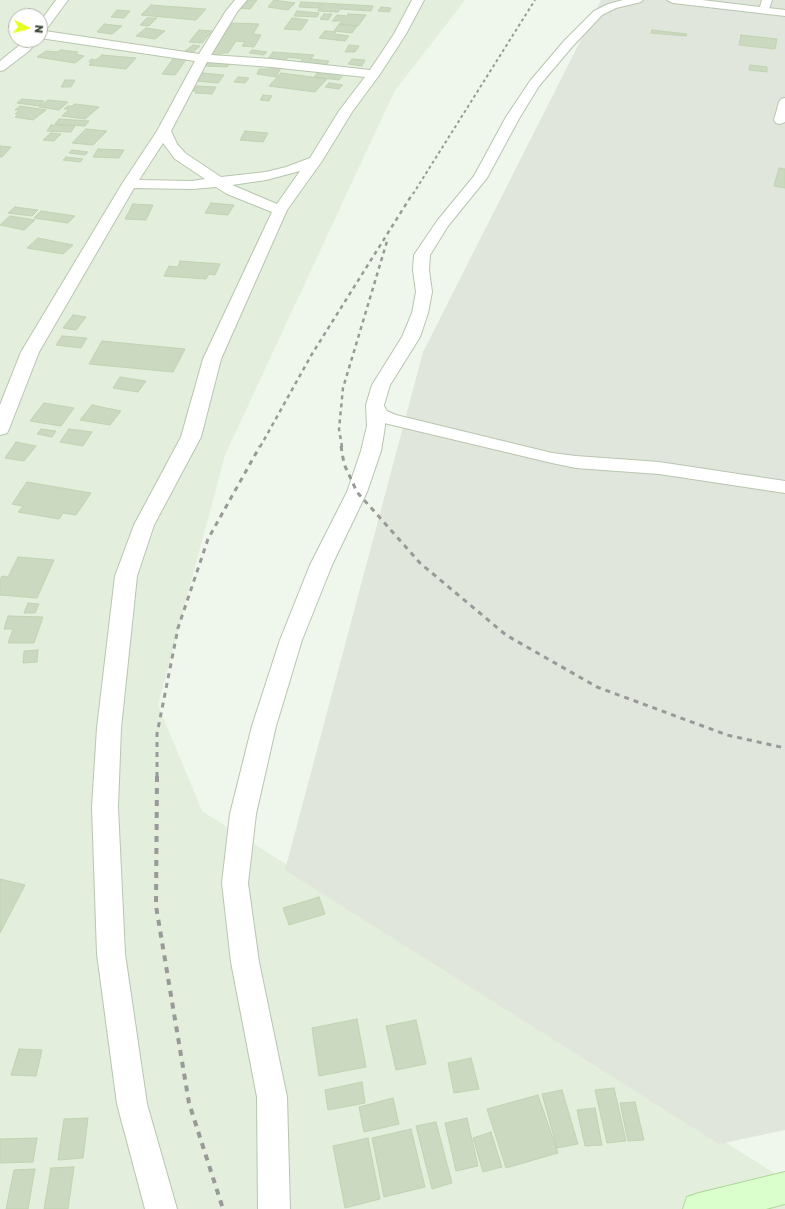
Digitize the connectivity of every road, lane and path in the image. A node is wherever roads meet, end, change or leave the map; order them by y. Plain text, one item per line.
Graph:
1 (62, 0) edge
2 (241, 0) edge
3 (418, 0) edge
4 (636, 0) edge
5 (673, 0) edge
6 (766, 5) edge
7 (785, 13) edge
8 (48, 19) edge
9 (48, 35) edge
10 (25, 48) edge
11 (203, 58) junction
12 (0, 68) edge
13 (374, 74) junction
14 (785, 102) edge
15 (780, 120) dead end
16 (164, 130) junction
17 (315, 161) junction
18 (218, 182) junction
19 (129, 184) junction
20 (280, 210) junction
21 (375, 405) junction
22 (0, 430) edge
23 (785, 487) edge
24 (785, 1188) edge
25 (161, 1209) edge
26 (274, 1209) edge
27 (699, 1209) edge

1 - 8 street
2 - 11 street
3 - 13 street
4 - 21 street
5 - 6 street
6 - 7 street
9 - 11 street
10 - 12 street
11 - 13 street
11 - 16 street
13 - 17 street
14 - 15 lane
16 - 18 street
16 - 19 street
17 - 18 street
17 - 20 street
18 - 19 street
18 - 20 street
19 - 22 street
20 - 25 street
21 - 23 lane
21 - 26 street
24 - 27 street

